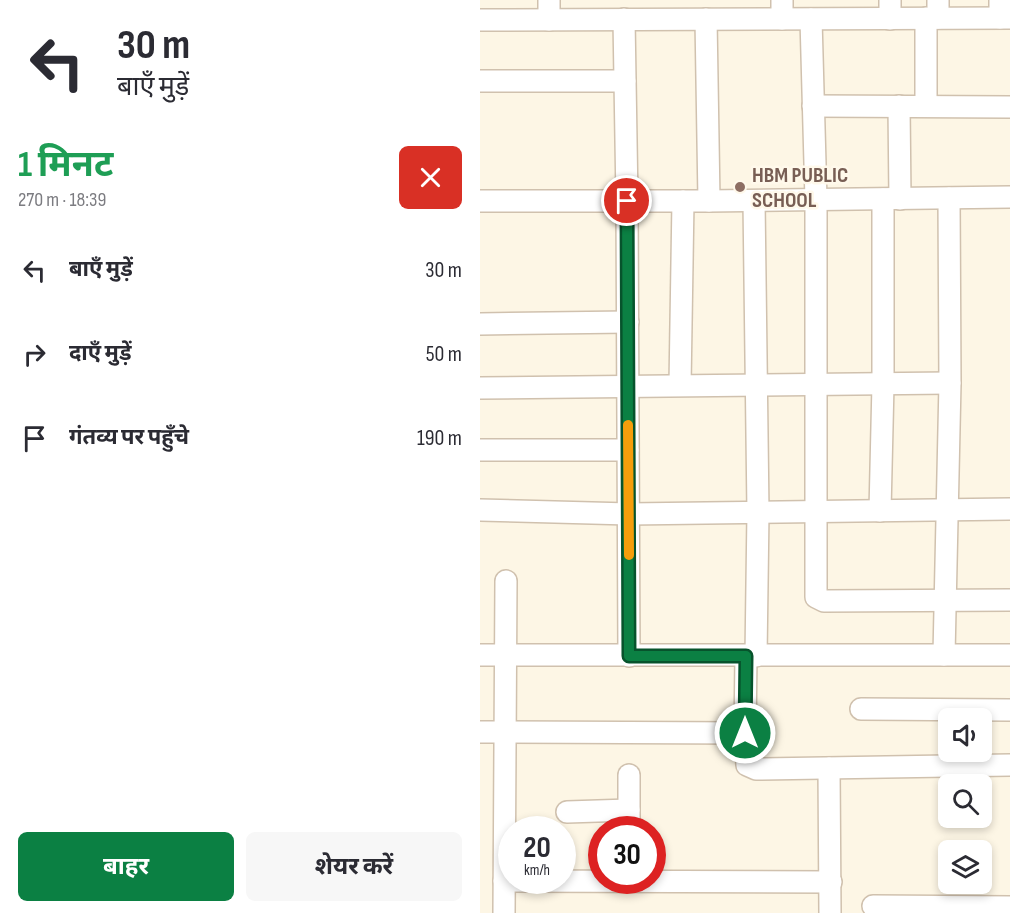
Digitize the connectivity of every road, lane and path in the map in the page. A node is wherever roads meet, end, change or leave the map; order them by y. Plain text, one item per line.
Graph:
1 (782, 9) edge
2 (890, 9) edge
3 (549, 10) edge
4 (934, 12) edge
5 (1003, 12) edge
6 (624, 19) junction
7 (706, 19) junction
8 (811, 19) junction
9 (480, 20) edge
10 (480, 81) edge
11 (625, 81) junction
12 (813, 106) junction
13 (899, 106) junction
14 (926, 106) junction
15 (1010, 107) edge
16 (1010, 197) edge
17 (949, 198) junction
18 (891, 199) junction
19 (816, 200) junction
20 (480, 201) edge
21 (627, 201) junction
22 (683, 201) junction
23 (709, 201) junction
24 (754, 201) junction
25 (628, 322) junction
26 (480, 324) edge
27 (950, 383) junction
28 (883, 384) junction
29 (628, 385) junction
30 (680, 385) junction
31 (756, 386) junction
32 (816, 386) junction
33 (480, 388) edge
34 (480, 450) edge
35 (628, 450) junction
36 (1010, 509) edge
37 (480, 510) edge
38 (947, 510) junction
39 (880, 511) junction
40 (759, 512) junction
41 (817, 512) junction
42 (629, 514) junction
43 (507, 581) dead end
44 (945, 600) junction
45 (1010, 600) edge
46 (480, 655) edge
47 (506, 655) junction
48 (944, 655) junction
49 (1010, 655) edge
50 (629, 656) junction
51 (751, 656) junction
52 (861, 709) dead end
53 (1010, 710) edge
54 (480, 732) edge
55 (505, 732) junction
56 (745, 733) junction
57 (1010, 765) edge
58 (829, 768) junction
59 (629, 776) dead end
60 (567, 812) dead end
61 (504, 816) edge
62 (598, 816) edge
63 (629, 816) edge
64 (666, 881) edge
65 (831, 882) junction
66 (504, 894) edge
67 (873, 906) dead end
68 (1010, 907) edge
69 (504, 913) edge
70 (830, 913) edge

1 - 7 street
1 - 8 street
2 - 4 street
2 - 8 street
3 - 6 street
3 - 9 street
4 - 5 street
4 - 14 street
6 - 7 street
6 - 11 street
7 - 23 street
8 - 12 street
10 - 11 street
11 - 21 street
12 - 13 street
12 - 19 street
13 - 14 street
13 - 18 street
14 - 15 street
16 - 17 street
17 - 18 street
17 - 27 street
18 - 19 street
18 - 28 street
19 - 24 street
19 - 32 street
20 - 21 street
21 - 22 street
21 - 25 street
22 - 23 street
22 - 30 street
23 - 24 street
24 - 31 street
25 - 26 street
25 - 29 street
27 - 28 street
27 - 38 street
28 - 32 street
28 - 39 street
29 - 30 street
29 - 33 street
29 - 35 street
30 - 31 street
31 - 32 street
31 - 40 street
32 - 41 street
34 - 35 street
35 - 42 street
36 - 38 street
37 - 42 street
38 - 39 street
38 - 44 street
39 - 41 street
40 - 41 street
40 - 42 street
40 - 51 street
41 - 44 street
42 - 50 street
43 - 47 street
44 - 45 street
44 - 48 street
46 - 47 street
47 - 50 street
47 - 55 street
48 - 49 street
48 - 51 street
50 - 51 street
51 - 56 street
52 - 53 street
54 - 55 street
55 - 56 street
55 - 61 street
56 - 58 street
57 - 58 street
58 - 65 street
59 - 63 street
60 - 62 street
64 - 65 street
65 - 70 street
66 - 69 street
67 - 68 street

